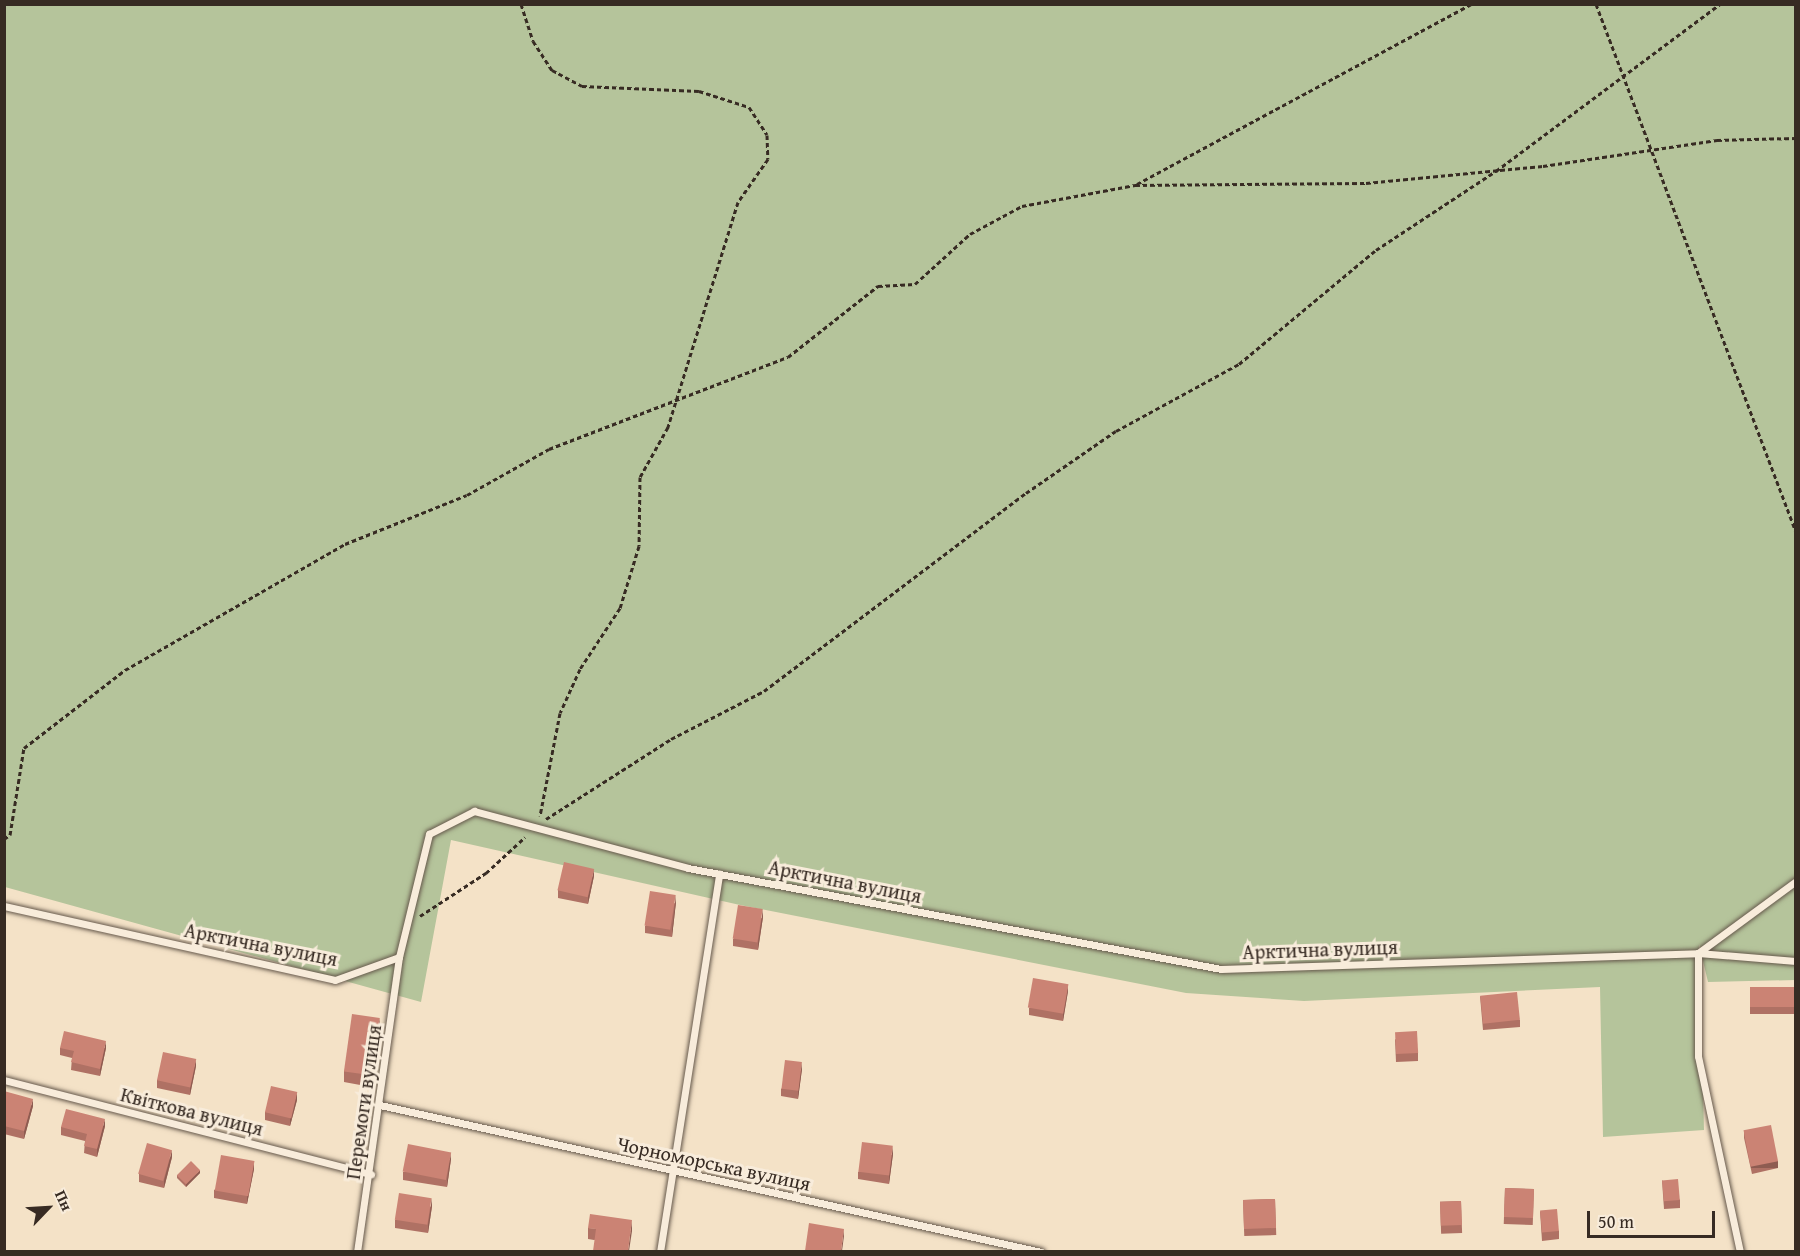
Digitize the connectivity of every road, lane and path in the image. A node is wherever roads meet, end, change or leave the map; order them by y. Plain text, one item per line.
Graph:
1 (521, 4) edge
2 (1471, 4) edge
3 (1596, 4) edge
4 (1720, 4) edge
5 (1625, 72) junction
6 (1796, 138) edge
7 (1652, 147) junction
8 (1496, 171) junction
9 (1135, 185) junction
10 (677, 397) junction
11 (1796, 532) edge
12 (538, 825) junction
13 (4, 839) edge
14 (719, 874) junction
15 (1796, 881) edge
16 (4, 906) edge
17 (405, 926) junction
18 (1698, 953) junction
19 (399, 957) junction
20 (1796, 961) edge
21 (4, 1080) edge
22 (380, 1105) junction
23 (673, 1172) junction
24 (371, 1174) junction
25 (357, 1251) edge
26 (660, 1251) edge
27 (1041, 1251) edge
28 (1733, 1251) edge
29 (1740, 1251) edge

1 - 10 path
2 - 9 path
3 - 5 path
4 - 5 path
5 - 7 path
5 - 8 path
6 - 7 path
7 - 8 path
7 - 11 path
8 - 9 path
8 - 12 path
9 - 10 path
10 - 12 path
10 - 13 path
12 - 14 lane, Арктична вулиця
12 - 17 path
12 - 17 lane, Арктична вулиця
14 - 18 lane, Арктична вулиця
14 - 23 lane
15 - 18 lane
16 - 19 lane, Арктична вулиця
17 - 19 lane, Арктична вулиця
18 - 20 lane, Арктична вулиця
18 - 29 lane
19 - 22 lane, Перемоги вулиця
21 - 24 lane, Квіткова вулиця
22 - 23 lane, Чорноморська вулиця
22 - 24 lane, Перемоги вулиця
23 - 26 lane
23 - 27 lane, Чорноморська вулиця
24 - 25 lane, Перемоги вулиця
28 - 29 lane

